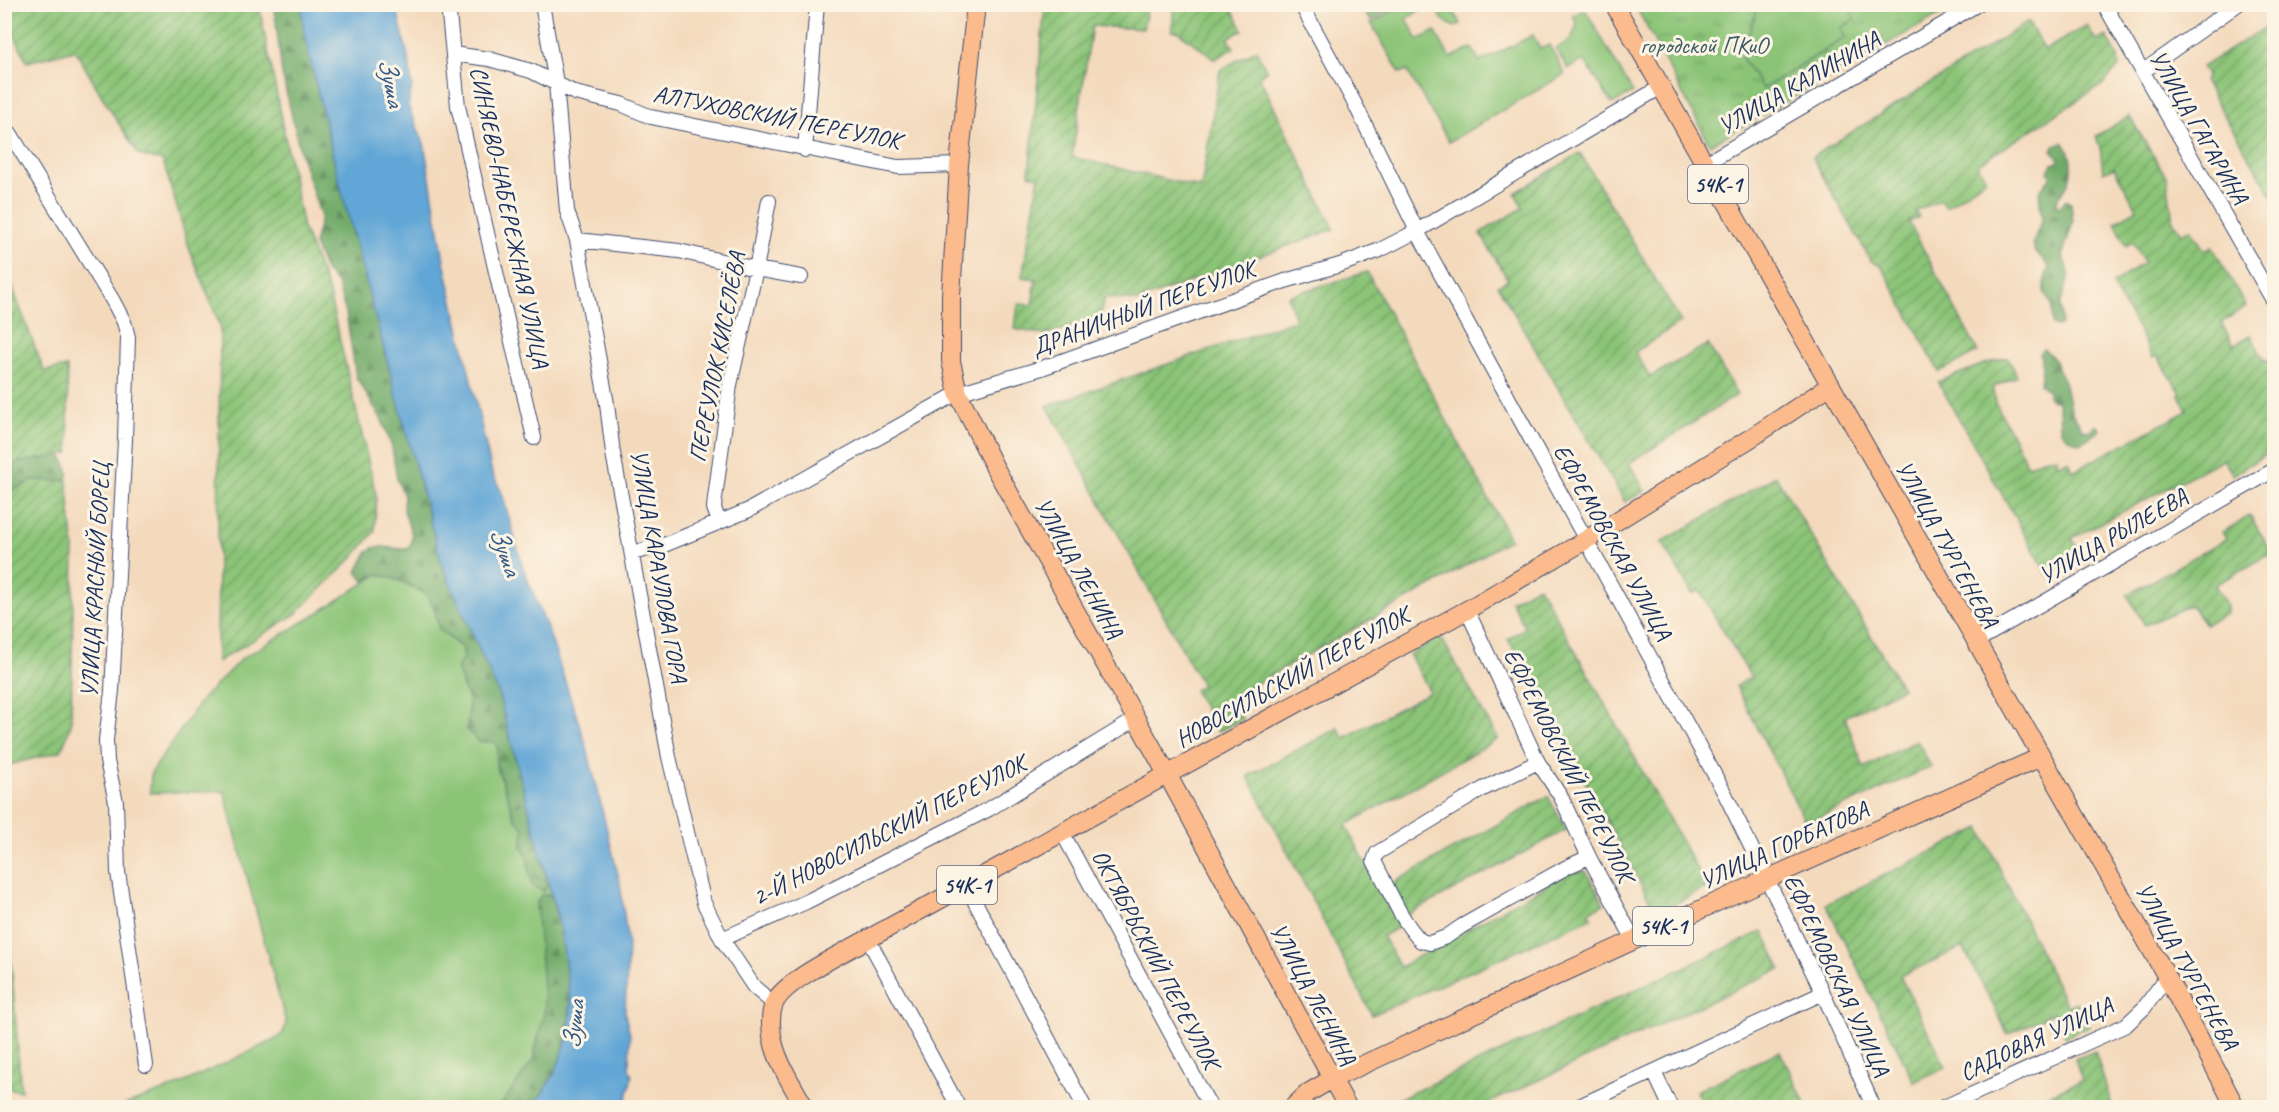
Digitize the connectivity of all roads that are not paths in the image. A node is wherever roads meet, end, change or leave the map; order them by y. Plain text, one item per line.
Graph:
1 (448, 4) edge
2 (542, 4) edge
3 (817, 4) edge
4 (976, 4) edge
5 (1301, 4) edge
6 (1614, 4) edge
7 (1978, 4) edge
8 (2104, 4) edge
9 (2238, 4) edge
10 (453, 54) junction
11 (2142, 72) junction
12 (556, 83) junction
13 (1661, 87) junction
14 (4, 129) edge
15 (806, 150) junction
16 (1706, 163) junction
17 (959, 165) junction
18 (769, 201) dead end
19 (1418, 231) junction
20 (577, 240) junction
21 (756, 269) junction
22 (801, 276) dead end
23 (2274, 302) edge
24 (1831, 385) junction
25 (958, 393) junction
26 (534, 438) dead end
27 (2274, 470) edge
28 (719, 522) junction
29 (1586, 540) junction
30 (632, 553) junction
31 (1467, 610) junction
32 (1975, 642) junction
33 (1136, 719) junction
34 (2041, 757) junction
35 (1538, 762) junction
36 (1167, 774) junction
37 (1062, 832) junction
38 (1589, 857) junction
39 (1767, 879) junction
40 (966, 885) junction
41 (722, 939) junction
42 (868, 939) junction
43 (1634, 940) junction
44 (2167, 977) junction
45 (1823, 993) junction
46 (774, 1004) junction
47 (146, 1065) dead end
48 (1654, 1071) junction
49 (1332, 1078) junction
50 (2230, 1106) edge
51 (805, 1107) edge
52 (959, 1107) edge
53 (1085, 1107) edge
54 (1211, 1107) edge
55 (1292, 1107) edge
56 (1348, 1107) edge
57 (1575, 1107) edge
58 (1671, 1107) edge
59 (1874, 1107) edge
60 (1942, 1107) edge

1 - 10 street, СИНЯЕВО-НАБЕРЕЖНАЯ УЛИЦА
2 - 12 street, УЛИЦА КАРАУЛОВА ГОРА
3 - 15 street
4 - 17 main road, УЛИЦА ЛЕНИНА
5 - 19 street, ЕФРЕМОВСКАЯ УЛИЦА
6 - 13 main road, УЛИЦА ТУРГЕНЕВА / 54К-1
7 - 16 street, УЛИЦА КАЛИНИНА
8 - 11 street, УЛИЦА ГАГАРИНА
9 - 11 street
10 - 12 street, АЛТУХОВСКИЙ ПЕРЕУЛОК
10 - 26 street, СИНЯЕВО-НАБЕРЕЖНАЯ УЛИЦА
11 - 23 street, УЛИЦА ГАГАРИНА
12 - 15 street, АЛТУХОВСКИЙ ПЕРЕУЛОК
12 - 20 street, УЛИЦА КАРАУЛОВА ГОРА
13 - 16 main road, УЛИЦА ТУРГЕНЕВА / 54К-1
13 - 19 street, ДРАНИЧНЫЙ ПЕРЕУЛОК
14 - 47 street, УЛИЦА КРАСНЫЙ БОРЕЦ
15 - 17 street, АЛТУХОВСКИЙ ПЕРЕУЛОК
16 - 24 main road, УЛИЦА ТУРГЕНЕВА / 54К-1
17 - 25 main road, УЛИЦА ЛЕНИНА
18 - 21 street, ПЕРЕУЛОК КИСЕЛЁВА
19 - 25 street, ДРАНИЧНЫЙ ПЕРЕУЛОК
19 - 29 street, ЕФРЕМОВСКАЯ УЛИЦА
20 - 21 street
20 - 30 street, УЛИЦА КАРАУЛОВА ГОРА
21 - 22 street
21 - 28 street, ПЕРЕУЛОК КИСЕЛЁВА
24 - 29 main road, НОВОСИЛЬСКИЙ ПЕРЕУЛОК / 54К-1
24 - 32 main road, УЛИЦА ТУРГЕНЕВА / 54К-1
25 - 28 street, ДРАНИЧНЫЙ ПЕРЕУЛОК
25 - 33 main road, УЛИЦА ЛЕНИНА
27 - 32 street, УЛИЦА РЫЛЕЕВА
28 - 30 street, ДРАНИЧНЫЙ ПЕРЕУЛОК
29 - 31 main road, НОВОСИЛЬСКИЙ ПЕРЕУЛОК / 54К-1
29 - 39 street, ЕФРЕМОВСКАЯ УЛИЦА
30 - 41 street, УЛИЦА КАРАУЛОВА ГОРА
31 - 35 street, ЕФРЕМОВСКИЙ ПЕРЕУЛОК
31 - 36 main road, НОВОСИЛЬСКИЙ ПЕРЕУЛОК / 54К-1
32 - 34 main road, УЛИЦА ТУРГЕНЕВА / 54К-1
33 - 36 main road, УЛИЦА ЛЕНИНА
33 - 41 street, 2-Й НОВОСИЛЬСКИЙ ПЕРЕУЛОК
34 - 39 main road, УЛИЦА ГОРБАТОВА / 54К-1
34 - 44 main road, УЛИЦА ТУРГЕНЕВА
35 - 38 street, ЕФРЕМОВСКИЙ ПЕРЕУЛОК
35 - 38 street
36 - 37 main road, НОВОСИЛЬСКИЙ ПЕРЕУЛОК / 54К-1
36 - 49 main road, УЛИЦА ЛЕНИНА
37 - 40 main road, НОВОСИЛЬСКИЙ ПЕРЕУЛОК / 54К-1
37 - 54 street, ОКТЯБРЬСКИЙ ПЕРЕУЛОК
38 - 43 street, ЕФРЕМОВСКИЙ ПЕРЕУЛОК
39 - 43 main road, УЛИЦА ГОРБАТОВА / 54К-1
39 - 45 street, ЕФРЕМОВСКАЯ УЛИЦА
40 - 42 main road, НОВОСИЛЬСКИЙ ПЕРЕУЛОК / 54К-1
40 - 53 street
41 - 46 street, УЛИЦА КАРАУЛОВА ГОРА
42 - 46 main road, НОВОСИЛЬСКИЙ ПЕРЕУЛОК / 54К-1
42 - 52 street
43 - 49 main road, УЛИЦА ГОРБАТОВА / 54К-1
44 - 50 main road, УЛИЦА ТУРГЕНЕВА
44 - 60 street, САДОВАЯ УЛИЦА
45 - 48 street
45 - 59 street, ЕФРЕМОВСКАЯ УЛИЦА
46 - 51 main road
48 - 57 street
48 - 58 street
49 - 55 main road, УЛИЦА ГОРБАТОВА / 54К-1
49 - 56 main road, УЛИЦА ЛЕНИНА

